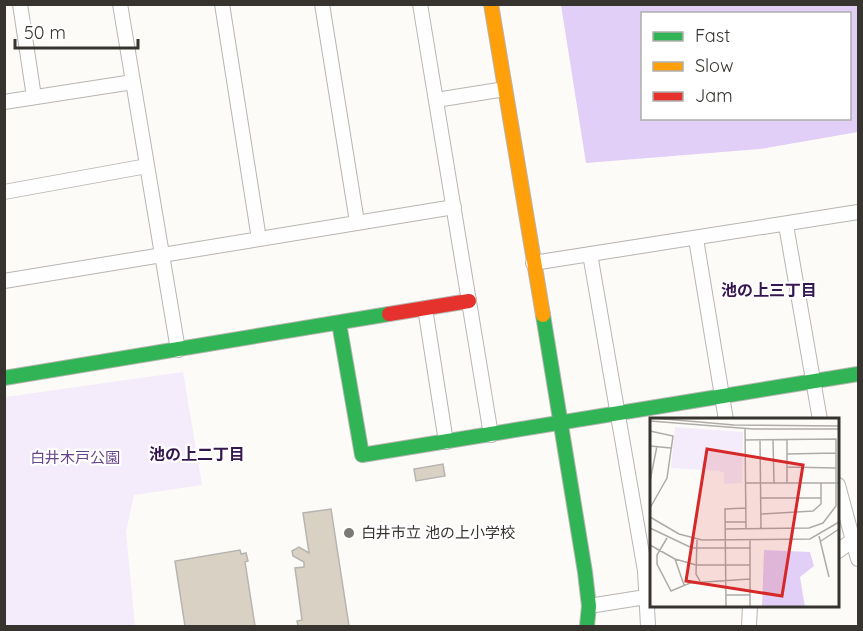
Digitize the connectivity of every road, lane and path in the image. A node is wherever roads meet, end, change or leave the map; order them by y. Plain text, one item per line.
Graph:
1 (20, 4) edge
2 (120, 4) edge
3 (222, 4) edge
4 (322, 4) edge
5 (420, 4) edge
6 (491, 4) edge
7 (133, 82) junction
8 (505, 89) junction
9 (34, 97) junction
10 (436, 100) junction
11 (4, 102) edge
12 (147, 166) junction
13 (4, 192) edge
14 (454, 207) junction
15 (858, 212) edge
16 (357, 222) junction
17 (786, 225) junction
18 (259, 238) junction
19 (696, 239) junction
20 (590, 254) junction
21 (162, 255) junction
22 (533, 263) junction
23 (4, 281) edge
24 (469, 301) junction
25 (425, 308) junction
26 (339, 323) junction
27 (178, 350) junction
28 (858, 374) edge
29 (4, 378) edge
30 (814, 382) junction
31 (723, 397) junction
32 (618, 414) junction
33 (726, 418) edge
34 (820, 418) edge
35 (561, 423) junction
36 (491, 435) junction
37 (446, 442) junction
38 (839, 492) edge
39 (853, 540) junction
40 (839, 550) edge
41 (858, 559) edge
42 (649, 597) edge
43 (589, 606) junction
44 (750, 607) edge
45 (587, 627) edge
46 (648, 627) edge
47 (749, 627) edge

1 - 9 street
2 - 7 street
3 - 18 street
4 - 16 street
5 - 10 street
6 - 8 street
7 - 9 street
7 - 12 street
8 - 10 street
8 - 22 street
9 - 11 street
10 - 14 street
12 - 13 street
12 - 21 street
14 - 16 street
14 - 24 street
15 - 17 street
16 - 18 street
17 - 19 street
17 - 30 street
18 - 21 street
19 - 20 street
19 - 31 street
20 - 22 street
20 - 32 street
21 - 23 street
21 - 27 street
22 - 35 street
24 - 25 street
24 - 36 street
25 - 26 street
25 - 37 street
26 - 27 street
26 - 37 street
27 - 29 street
28 - 30 street
30 - 31 street
30 - 34 street
31 - 32 street
31 - 33 street
32 - 35 street
32 - 42 street
35 - 36 street
35 - 43 street
36 - 37 street
38 - 39 street
39 - 40 street
39 - 41 street
42 - 43 street
42 - 46 street
43 - 45 street
44 - 47 street

